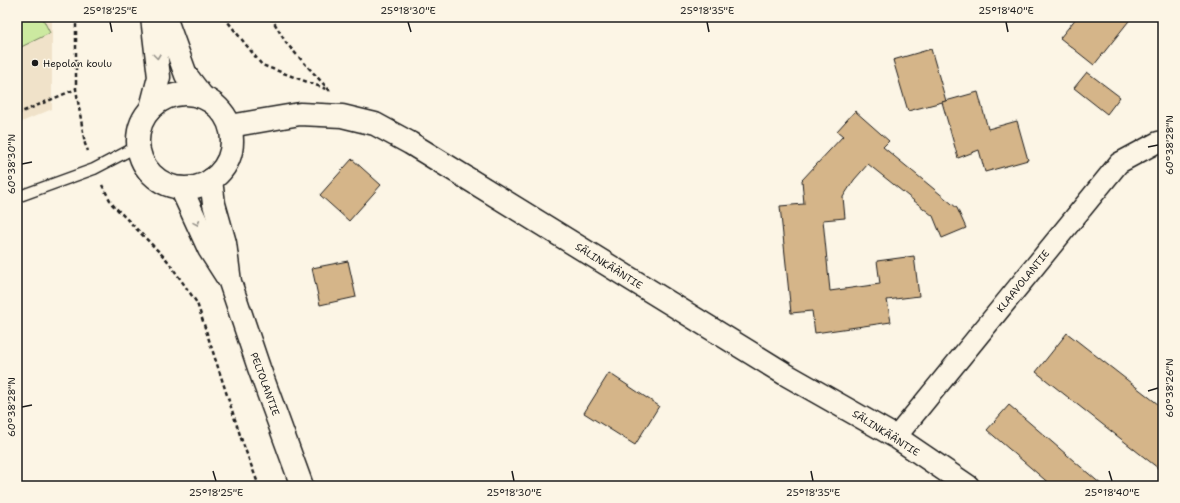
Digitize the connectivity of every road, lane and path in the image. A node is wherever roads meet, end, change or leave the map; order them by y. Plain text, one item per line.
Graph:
1 (76, 17) edge
2 (97, 17) edge
3 (152, 17) edge
4 (165, 17) edge
5 (224, 17) edge
6 (271, 17) edge
7 (76, 21) junction
8 (76, 89) junction
9 (202, 96) junction
10 (150, 108) junction
11 (17, 114) edge
12 (230, 126) junction
13 (1163, 141) edge
14 (138, 146) junction
15 (94, 169) junction
16 (211, 180) junction
17 (181, 188) junction
18 (17, 197) edge
19 (230, 282) junction
20 (896, 437) junction
21 (259, 486) edge
22 (302, 486) edge
23 (968, 486) edge

1 - 7 path
2 - 7 path
3 -> 10 main road
4 - 9 main road
5 - 6 path
7 - 8 path
8 - 11 path
8 - 15 path
9 - 10 main road
9 - 12 main road
10 - 14 main road
12 - 16 main road
12 - 20 main road, SÄLINKÄÄNTIE
13 - 20 street, KLAAVOLANTIE
14 - 15 lane
14 - 17 main road
15 - 18 lane
15 - 21 path
16 - 17 main road
16 - 19 main road, PELTOLANTIE
17 -> 19 main road, PELTOLANTIE
19 - 22 main road, PELTOLANTIE
20 - 23 main road, SÄLINKÄÄNTIE

